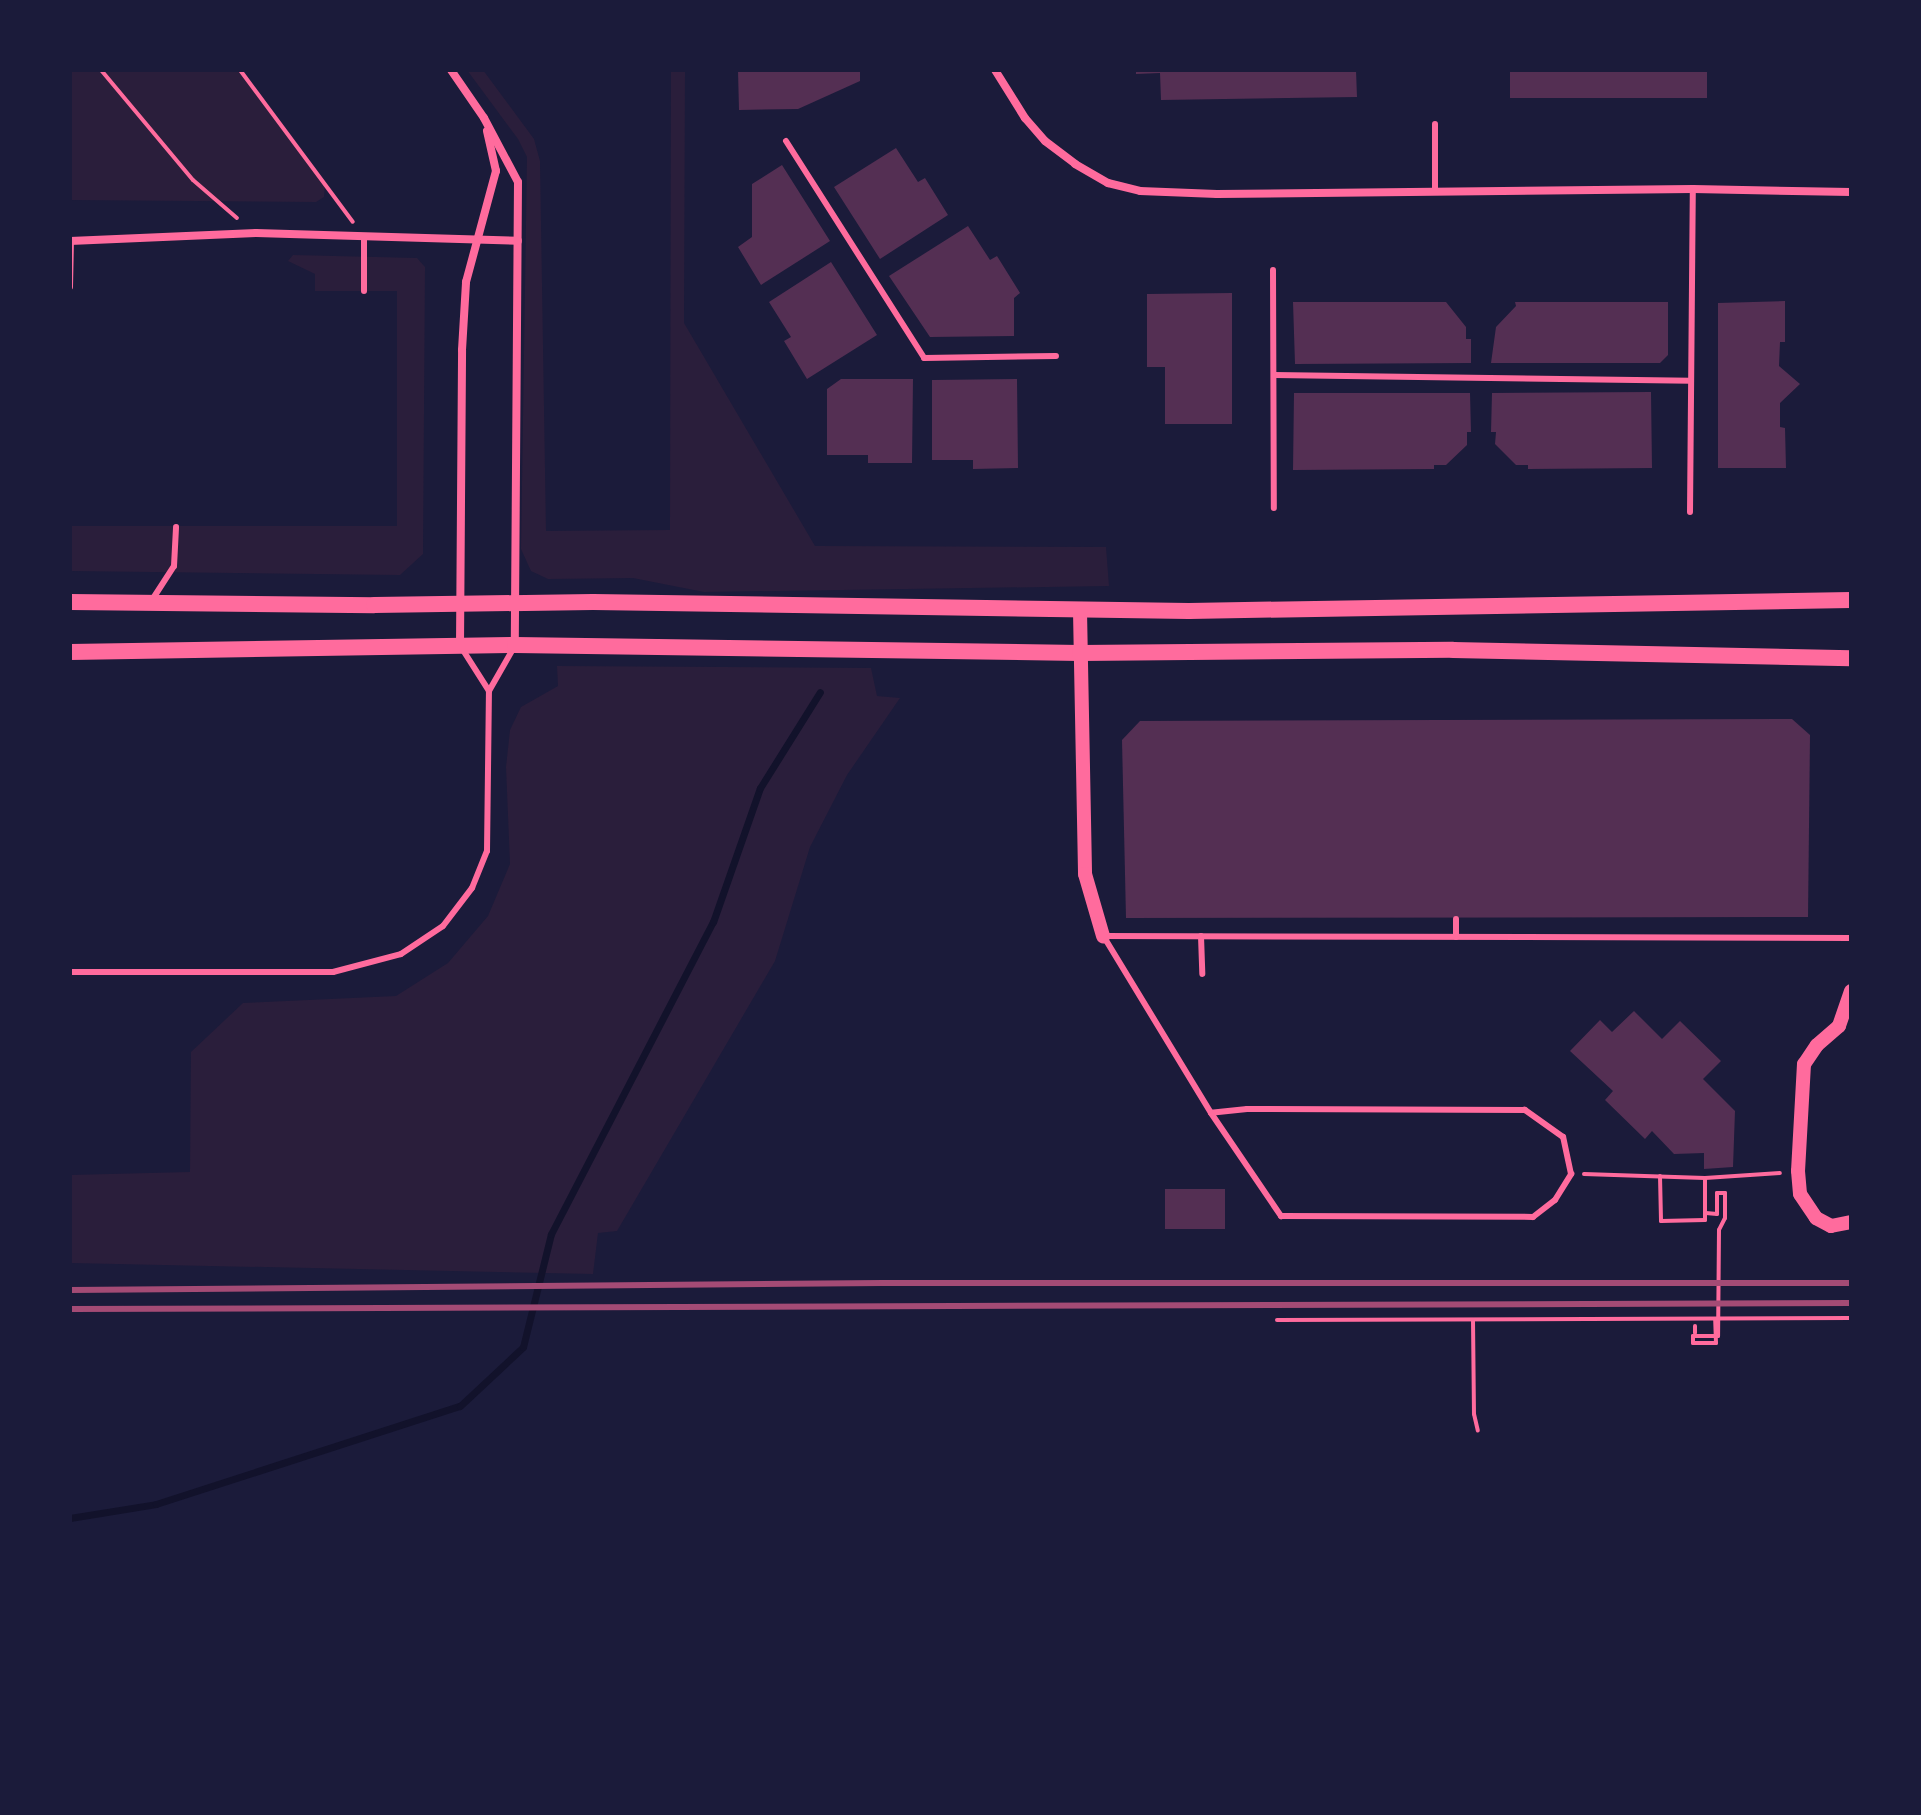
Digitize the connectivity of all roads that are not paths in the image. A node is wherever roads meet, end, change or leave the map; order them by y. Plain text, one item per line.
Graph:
1 (451, 70) edge
2 (995, 70) edge
3 (484, 118) junction
4 (1435, 124) dead end
5 (786, 141) dead end
6 (1693, 189) junction
7 (1435, 190) junction
8 (1851, 192) edge
9 (364, 237) junction
10 (478, 240) junction
11 (70, 241) edge
12 (518, 241) junction
13 (1273, 270) dead end
14 (70, 287) edge
15 (364, 291) dead end
16 (1056, 356) dead end
17 (1274, 375) junction
18 (1691, 381) junction
19 (1274, 508) dead end
20 (1690, 512) dead end
21 (176, 527) dead end
22 (1851, 600) edge
23 (70, 602) edge
24 (462, 603) junction
25 (517, 603) junction
26 (149, 604) junction
27 (1080, 611) junction
28 (515, 645) junction
29 (460, 646) junction
30 (70, 652) edge
31 (1080, 653) junction
32 (1851, 658) edge
33 (489, 691) junction
34 (1456, 919) dead end
35 (1103, 936) junction
36 (1201, 936) junction
37 (1456, 937) junction
38 (1851, 938) edge
39 (70, 972) edge
40 (1202, 974) dead end
41 (1851, 991) edge
42 (1211, 1113) junction
43 (1851, 1222) edge

1 - 3 street
2 - 7 street
3 - 10 street
3 - 12 street
4 - 7 lane
5 - 16 lane
6 - 7 street
6 - 8 street
6 - 18 lane
9 - 10 street
9 - 11 street
9 - 15 lane
10 - 12 street
10 - 24 street
11 - 14 lane
12 - 25 street
13 - 17 lane
17 - 18 lane
17 - 19 lane
18 - 20 lane
21 - 26 lane
22 - 27 main road
23 - 26 main road
24 - 25 main road
24 - 26 main road
24 - 29 street
25 - 27 main road
25 - 28 street
27 - 31 street
28 - 29 main road
28 - 31 main road
28 - 33 lane
29 - 30 main road
29 - 33 lane
31 - 32 main road
31 - 35 street
33 - 39 lane
34 - 37 lane
35 - 36 lane
35 - 42 lane
36 - 37 lane
36 - 40 lane
37 - 38 lane
41 - 43 street
42 - 42 lane

